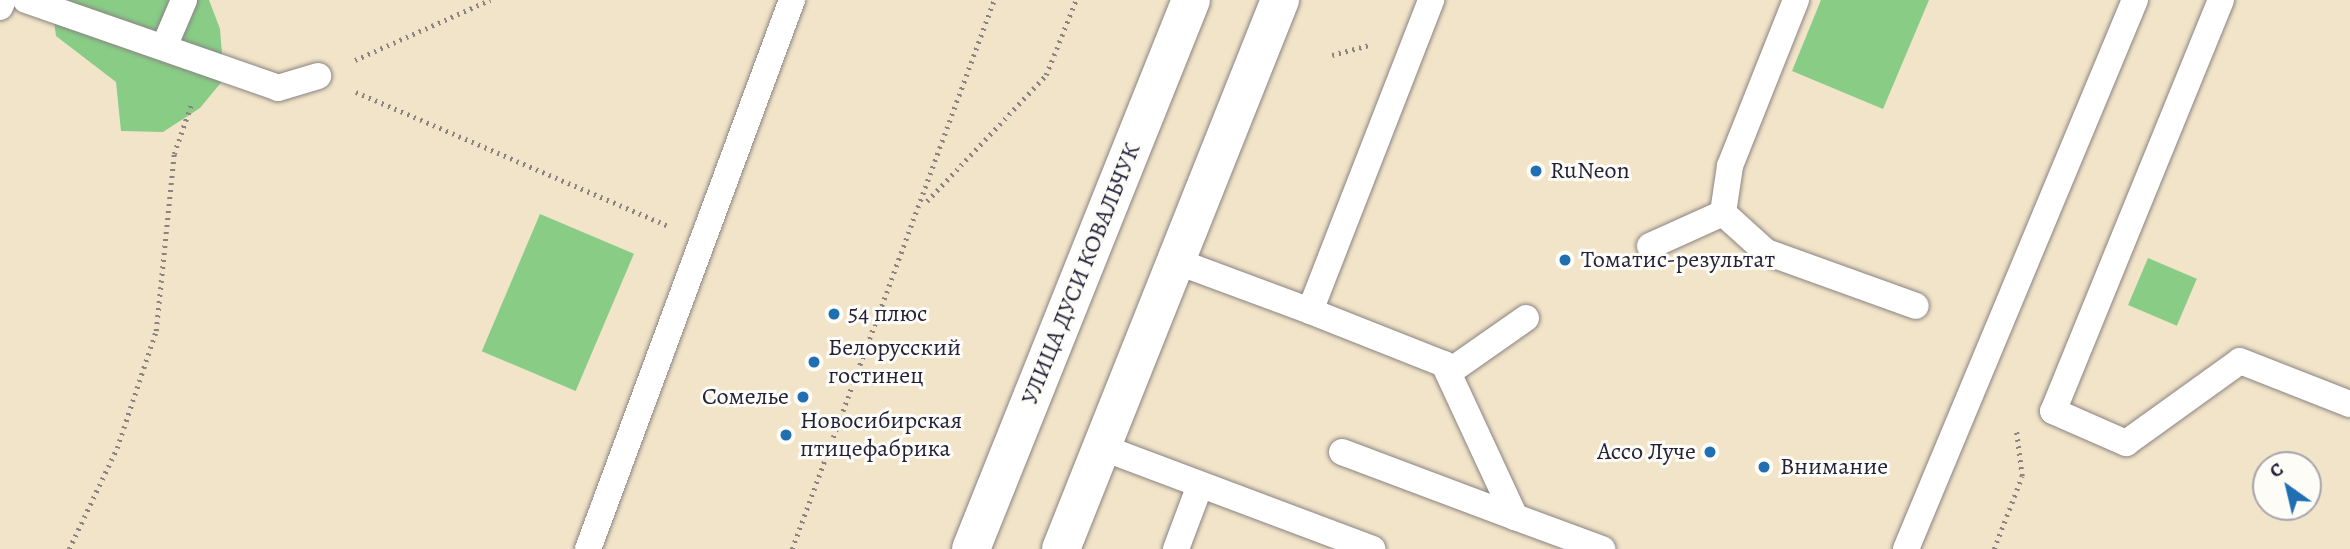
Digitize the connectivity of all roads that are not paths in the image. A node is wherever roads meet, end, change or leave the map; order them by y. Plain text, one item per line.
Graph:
1 (3, 0) edge
2 (26, 0) edge
3 (184, 0) edge
4 (792, 0) edge
5 (1191, 0) edge
6 (1280, 0) edge
7 (1431, 0) edge
8 (1796, 0) edge
9 (2135, 0) edge
10 (2221, 0) edge
11 (0, 6) edge
12 (164, 47) junction
13 (318, 76) road end
14 (1723, 213) junction
15 (1650, 246) dead end
16 (1173, 260) junction
17 (1916, 306) dead end
18 (1310, 311) junction
19 (1526, 318) dead end
20 (1450, 372) junction
21 (2350, 404) edge
22 (1101, 447) junction
23 (1342, 452) dead end
24 (1200, 485) junction
25 (1515, 517) junction
26 (588, 549) edge
27 (971, 549) edge
28 (1061, 549) edge
29 (1176, 549) edge
30 (1372, 549) edge
31 (1602, 549) edge
32 (1906, 549) edge

1 - 11 lane
2 - 12 lane
3 - 12 lane
4 - 26 lane
5 - 27 main road, УЛИЦА ДУСИ КОВАЛЬЧУК
6 - 16 main road
7 - 18 lane
8 - 14 lane
9 - 32 lane
10 - 21 lane
12 - 13 lane
14 - 15 lane
14 - 17 lane
16 - 18 lane
16 - 22 main road
18 - 20 lane
19 - 20 lane
20 - 25 lane
22 - 24 lane
22 - 28 main road
23 - 25 lane
24 - 29 lane
24 - 30 lane
25 - 31 lane

